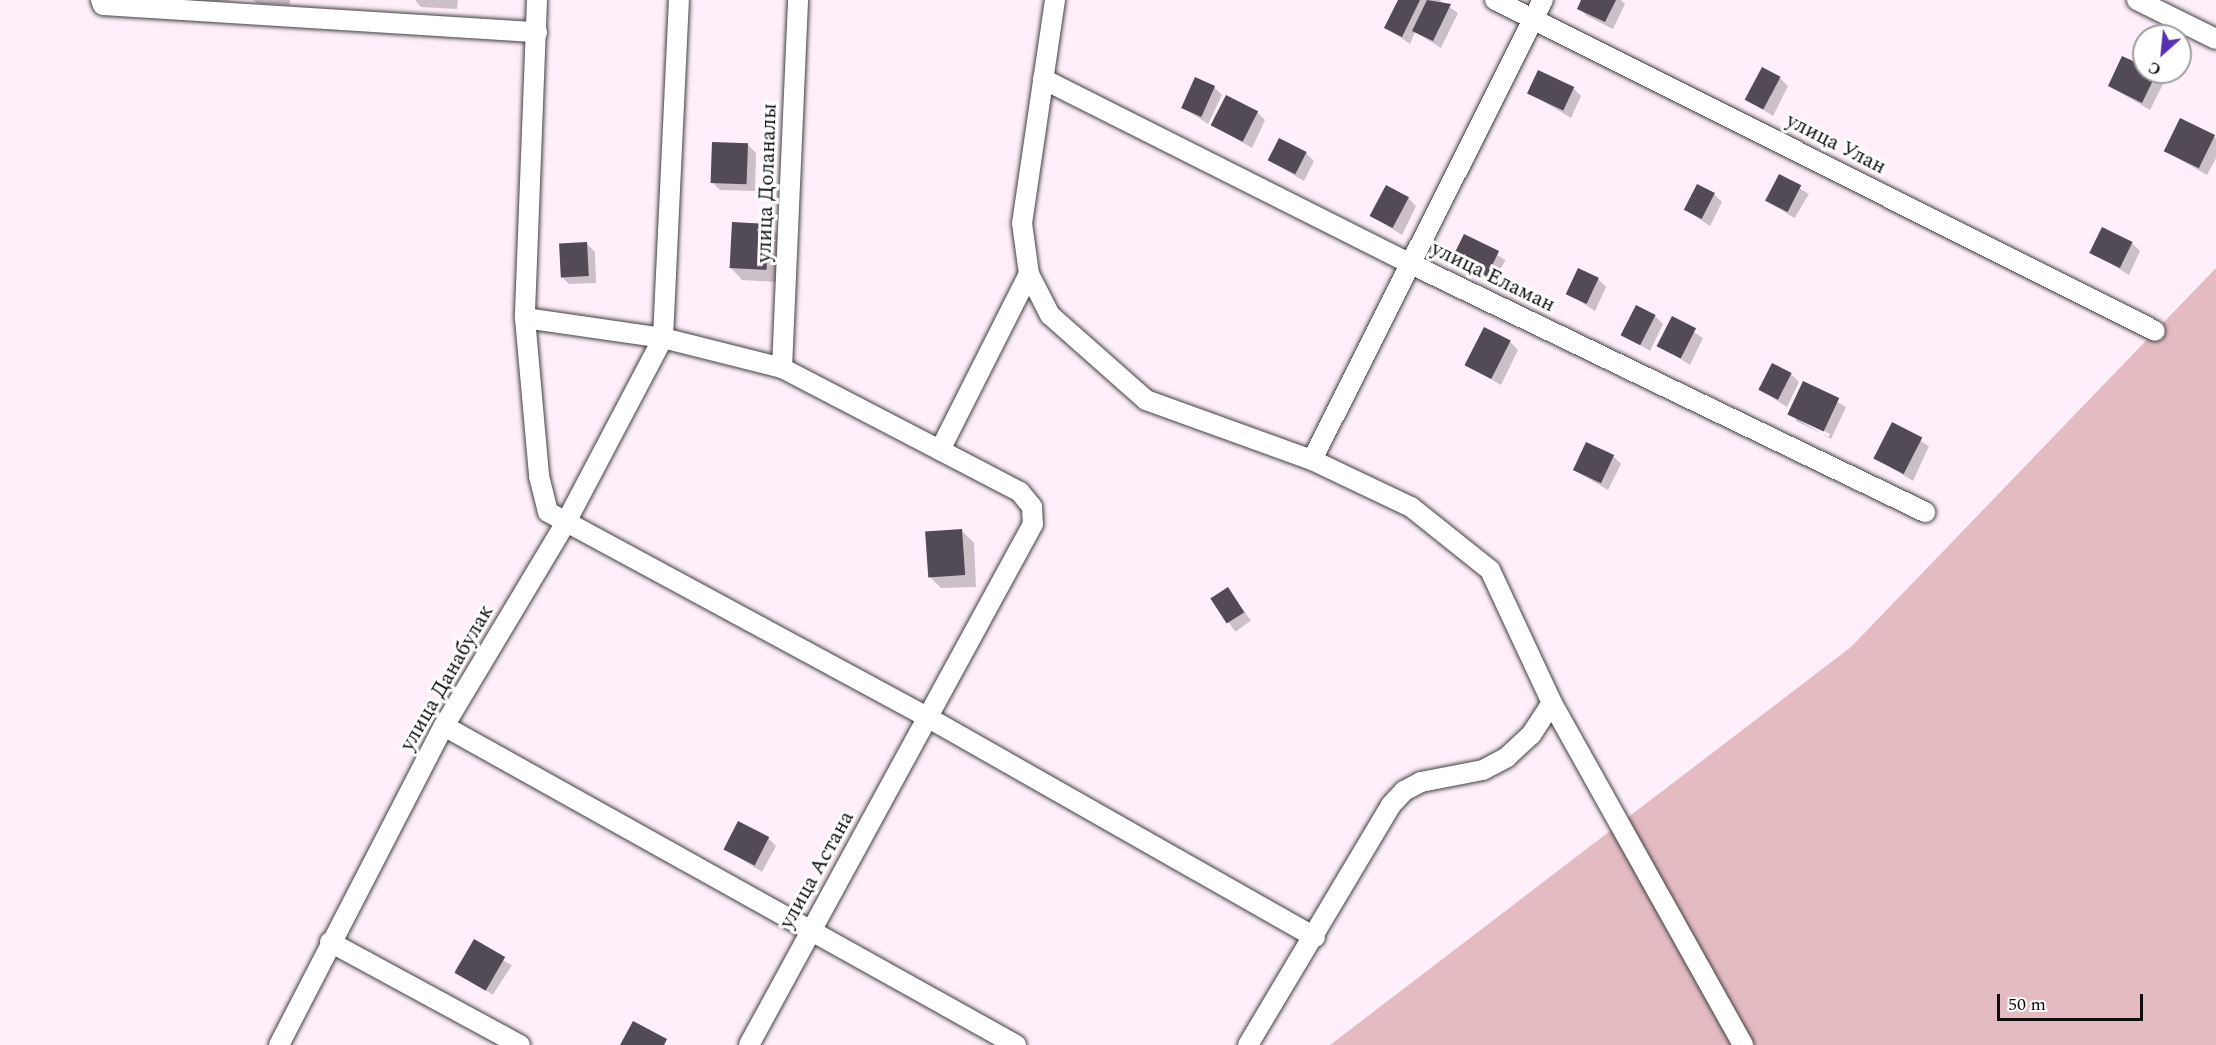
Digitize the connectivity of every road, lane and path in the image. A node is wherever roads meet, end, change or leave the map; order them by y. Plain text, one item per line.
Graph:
1 (102, 0) edge
2 (537, 0) edge
3 (679, 0) edge
4 (798, 0) edge
5 (1055, 0) edge
6 (1495, 0) edge
7 (1544, 0) edge
8 (2138, 0) edge
9 (1534, 19) junction
10 (537, 32) junction
11 (2216, 39) edge
12 (1043, 79) junction
13 (1411, 264) junction
14 (1029, 274) junction
15 (525, 318) junction
16 (2155, 331) dead end
17 (663, 338) junction
18 (782, 368) junction
19 (940, 450) junction
20 (1312, 460) junction
21 (1925, 512) dead end
22 (565, 524) junction
23 (1552, 703) junction
24 (927, 717) junction
25 (444, 726) junction
26 (812, 929) junction
27 (1314, 937) junction
28 (330, 942) junction
29 (279, 1045) edge
30 (520, 1045) edge
31 (749, 1045) edge
32 (1016, 1045) edge
33 (1248, 1045) edge
34 (1743, 1045) edge

1 - 10 street
2 - 10 street
3 - 17 street
4 - 18 street, улица Доланалы
5 - 12 street
6 - 9 street, улица Улан
7 - 9 street
8 - 11 street
9 - 13 street
9 - 16 street, улица Улан
10 - 15 street
12 - 13 street, улица Еламан
12 - 14 street
13 - 20 street
13 - 21 street, улица Еламан
14 - 19 street
14 - 20 street
15 - 17 street, улица Астана
15 - 22 street
17 - 18 street, улица Астана
17 - 22 street, улица Данабулак
18 - 19 street, улица Астана
19 - 24 street, улица Астана
20 - 23 street
22 - 24 street
22 - 25 street, улица Данабулак
23 - 27 street
23 - 34 street
24 - 26 street, улица Астана
24 - 27 street
25 - 26 street
25 - 28 street, улица Данабулак
26 - 31 street, улица Астана
26 - 32 street
27 - 33 street
28 - 29 street, улица Данабулак
28 - 30 street

